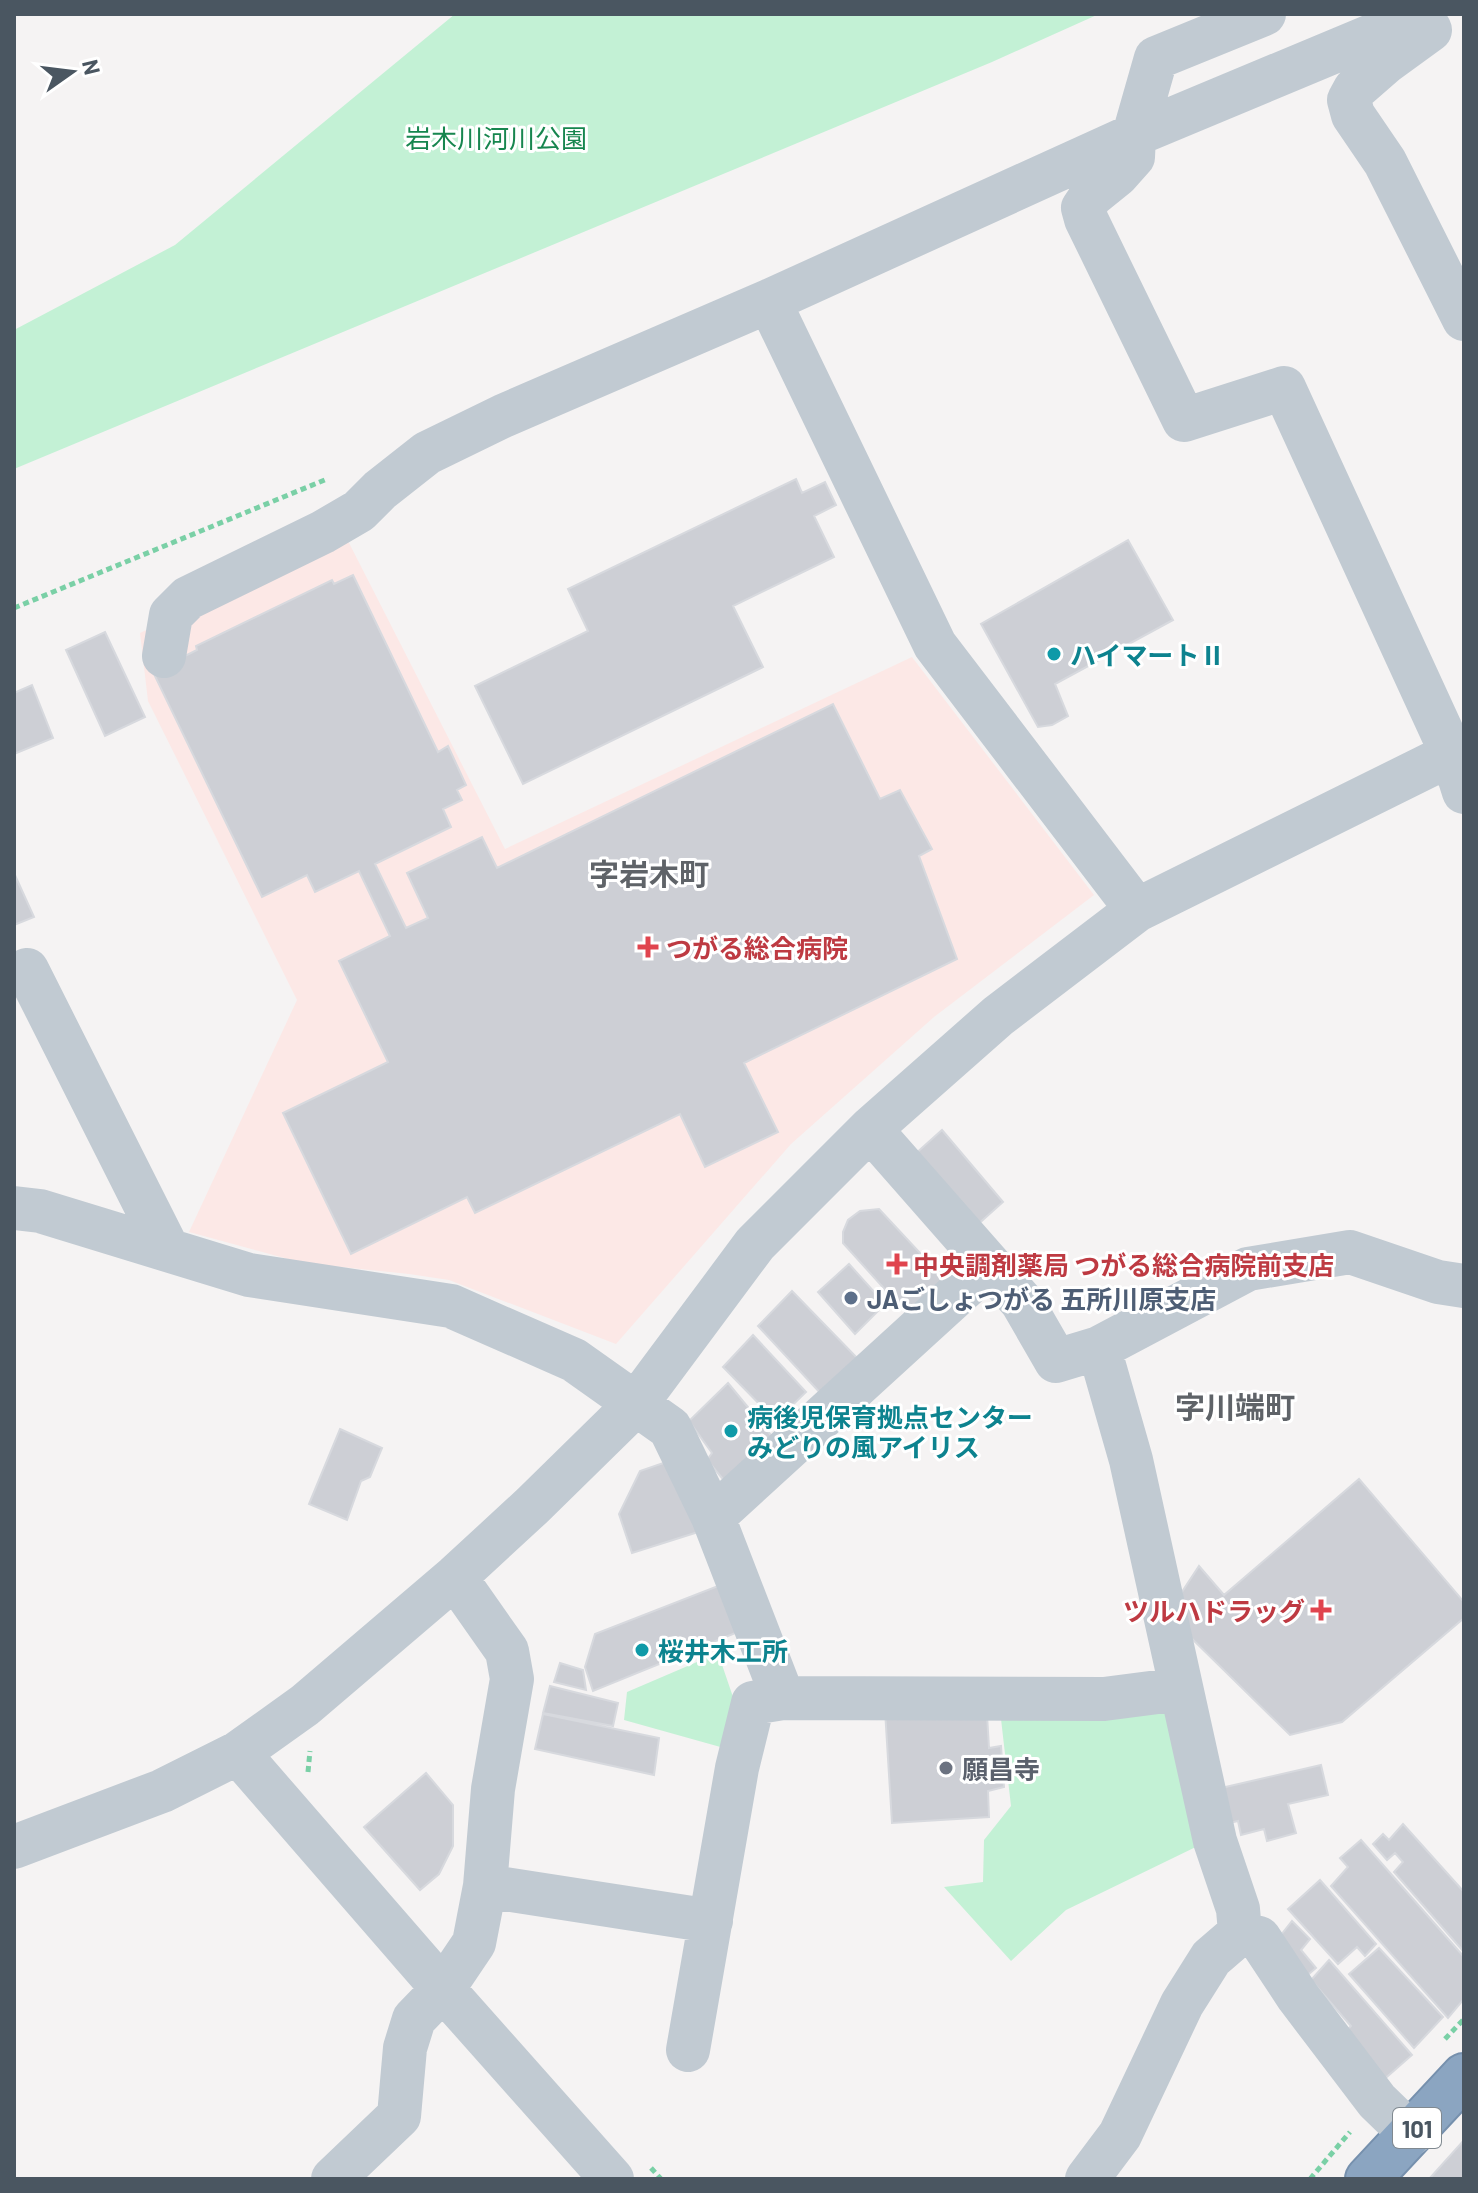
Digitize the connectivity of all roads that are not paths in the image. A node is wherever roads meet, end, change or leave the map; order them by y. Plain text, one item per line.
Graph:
1 (1264, 14) edge
2 (1425, 14) edge
3 (1134, 135) junction
4 (769, 301) junction
5 (1464, 319) edge
6 (164, 656) dead end
7 (1460, 765) edge
8 (1137, 910) junction
9 (27, 970) dead end
10 (870, 1129) junction
11 (14, 1208) edge
12 (167, 1248) junction
13 (989, 1265) junction
14 (1464, 1286) edge
15 (1099, 1348) junction
16 (636, 1404) junction
17 (713, 1517) junction
18 (455, 1577) junction
19 (1181, 1689) junction
20 (783, 1698) junction
21 (238, 1753) junction
22 (14, 1847) edge
23 (485, 1886) junction
24 (711, 1921) junction
25 (1240, 1933) junction
26 (443, 1989) junction
27 (688, 2050) dead end
28 (1464, 2076) edge
29 (1411, 2134) junction
30 (333, 2179) edge
31 (612, 2179) edge
32 (1087, 2179) edge
33 (1368, 2179) edge

1 - 3 street
2 - 3 street
2 - 5 street
3 - 4 street
3 - 7 street
4 - 6 street
4 - 8 street
7 - 8 street
8 - 10 street
9 - 12 street
10 - 13 street
10 - 16 street
11 - 12 street
12 - 16 street
13 - 15 street
13 - 17 street
14 - 15 street
15 - 19 street
16 - 17 street
16 - 18 street
17 - 20 street
18 - 21 street
18 - 23 street
19 - 20 street
19 - 25 street
20 - 24 street
21 - 22 street
21 - 26 street
23 - 24 street
23 - 26 street
24 - 27 street
25 - 29 street
25 - 32 street
26 - 30 street
26 - 31 street
28 - 29 highway, 101
29 - 33 highway, 101

